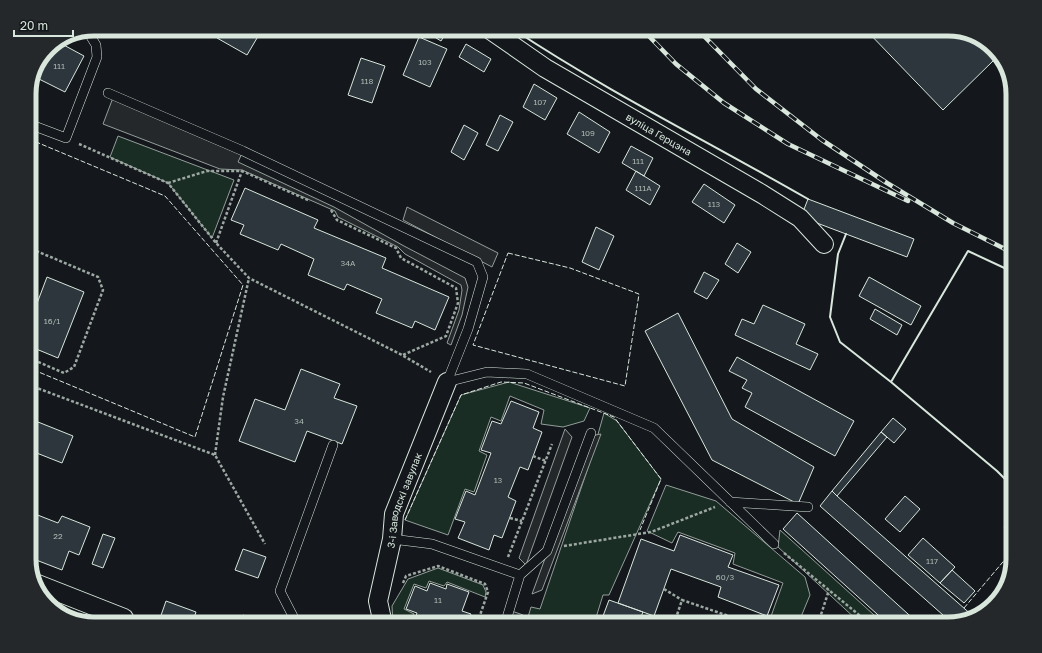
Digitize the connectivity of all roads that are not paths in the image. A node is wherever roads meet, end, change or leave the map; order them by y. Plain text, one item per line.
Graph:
1 (90, 36) edge
2 (499, 36) edge
3 (108, 93) dead end
4 (36, 127) edge
5 (824, 244) dead end
6 (448, 382) junction
7 (591, 433) dead end
8 (333, 445) dead end
9 (730, 502) junction
10 (808, 507) dead end
11 (392, 539) junction
12 (774, 544) road end
13 (520, 575) junction
14 (43, 586) edge
15 (121, 617) edge
16 (293, 617) edge
17 (381, 617) edge
18 (507, 617) edge

1 - 4 lane
2 - 5 street, вуліца Герцэна
3 - 6 lane
6 - 9 lane
6 - 11 street, 3-і Заводскі завулак
7 - 13 lane
8 - 16 lane
9 - 10 lane
9 - 12 lane
11 - 13 lane
11 - 17 street, 3-і Заводскі завулак
13 - 18 lane
14 - 15 street

